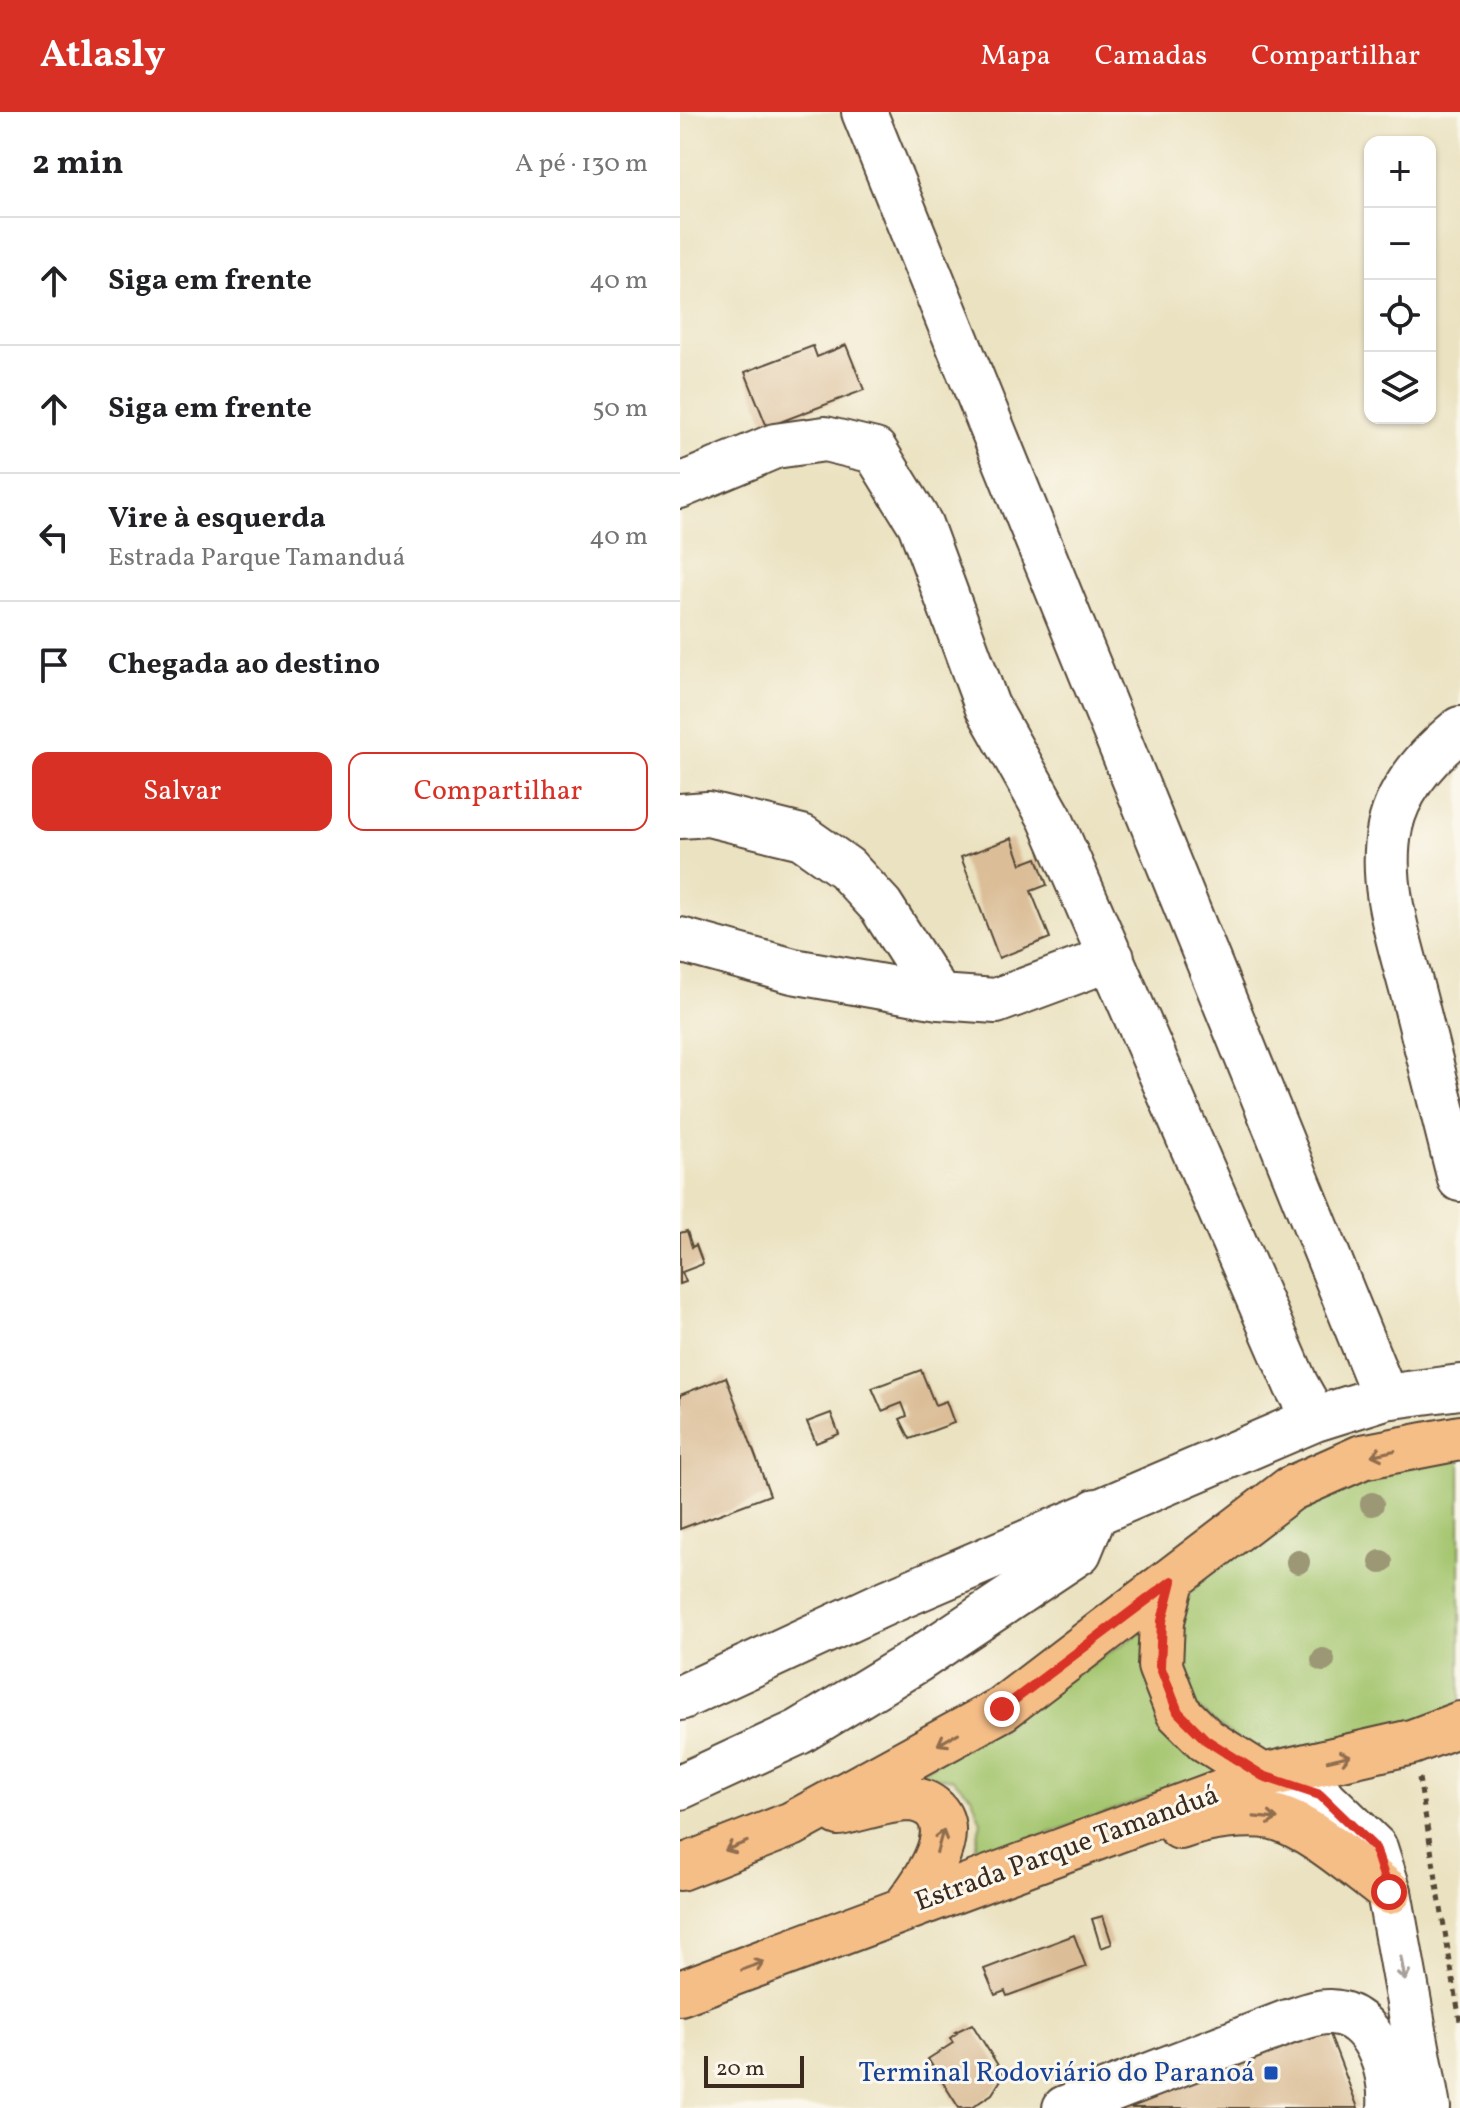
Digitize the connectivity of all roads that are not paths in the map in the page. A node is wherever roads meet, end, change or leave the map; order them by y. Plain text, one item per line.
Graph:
1 (864, 112) edge
2 (680, 486) edge
3 (1460, 729) edge
4 (680, 816) edge
5 (680, 940) edge
6 (1112, 958) junction
7 (939, 997) junction
8 (1460, 1179) edge
9 (1460, 1387) edge
10 (1385, 1397) junction
11 (1315, 1419) junction
12 (1460, 1438) edge
13 (1096, 1511) junction
14 (1172, 1581) junction
15 (883, 1604) junction
16 (916, 1661) junction
17 (680, 1698) edge
18 (1460, 1724) edge
19 (1263, 1776) junction
20 (680, 1787) edge
21 (792, 1824) junction
22 (680, 1868) edge
23 (1389, 1892) junction
24 (913, 1906) junction
25 (680, 1993) edge
26 (1398, 2043) junction
27 (1065, 2108) edge
28 (1390, 2108) edge
29 (1428, 2108) edge

1 - 10 street
2 - 6 street
3 - 8 street
4 - 7 street
5 - 7 street
6 - 7 street
6 - 11 street
9 - 10 street
10 - 11 street
11 - 13 street
12 -> 14 main road
13 - 15 street
13 - 16 street
14 - 19 main road
14 -> 21 main road
15 - 16 street
15 - 17 street
16 - 20 street
19 -> 18 main road, Estrada Parque Tamanduá
19 - 23 street
19 - 24 main road, Estrada Parque Tamanduá
21 -> 22 main road
24 -> 21 main road
24 -> 23 main road
23 -> 26 street
25 -> 24 main road, Estrada Parque Tamanduá
26 - 27 street
26 - 28 street
26 - 29 street

